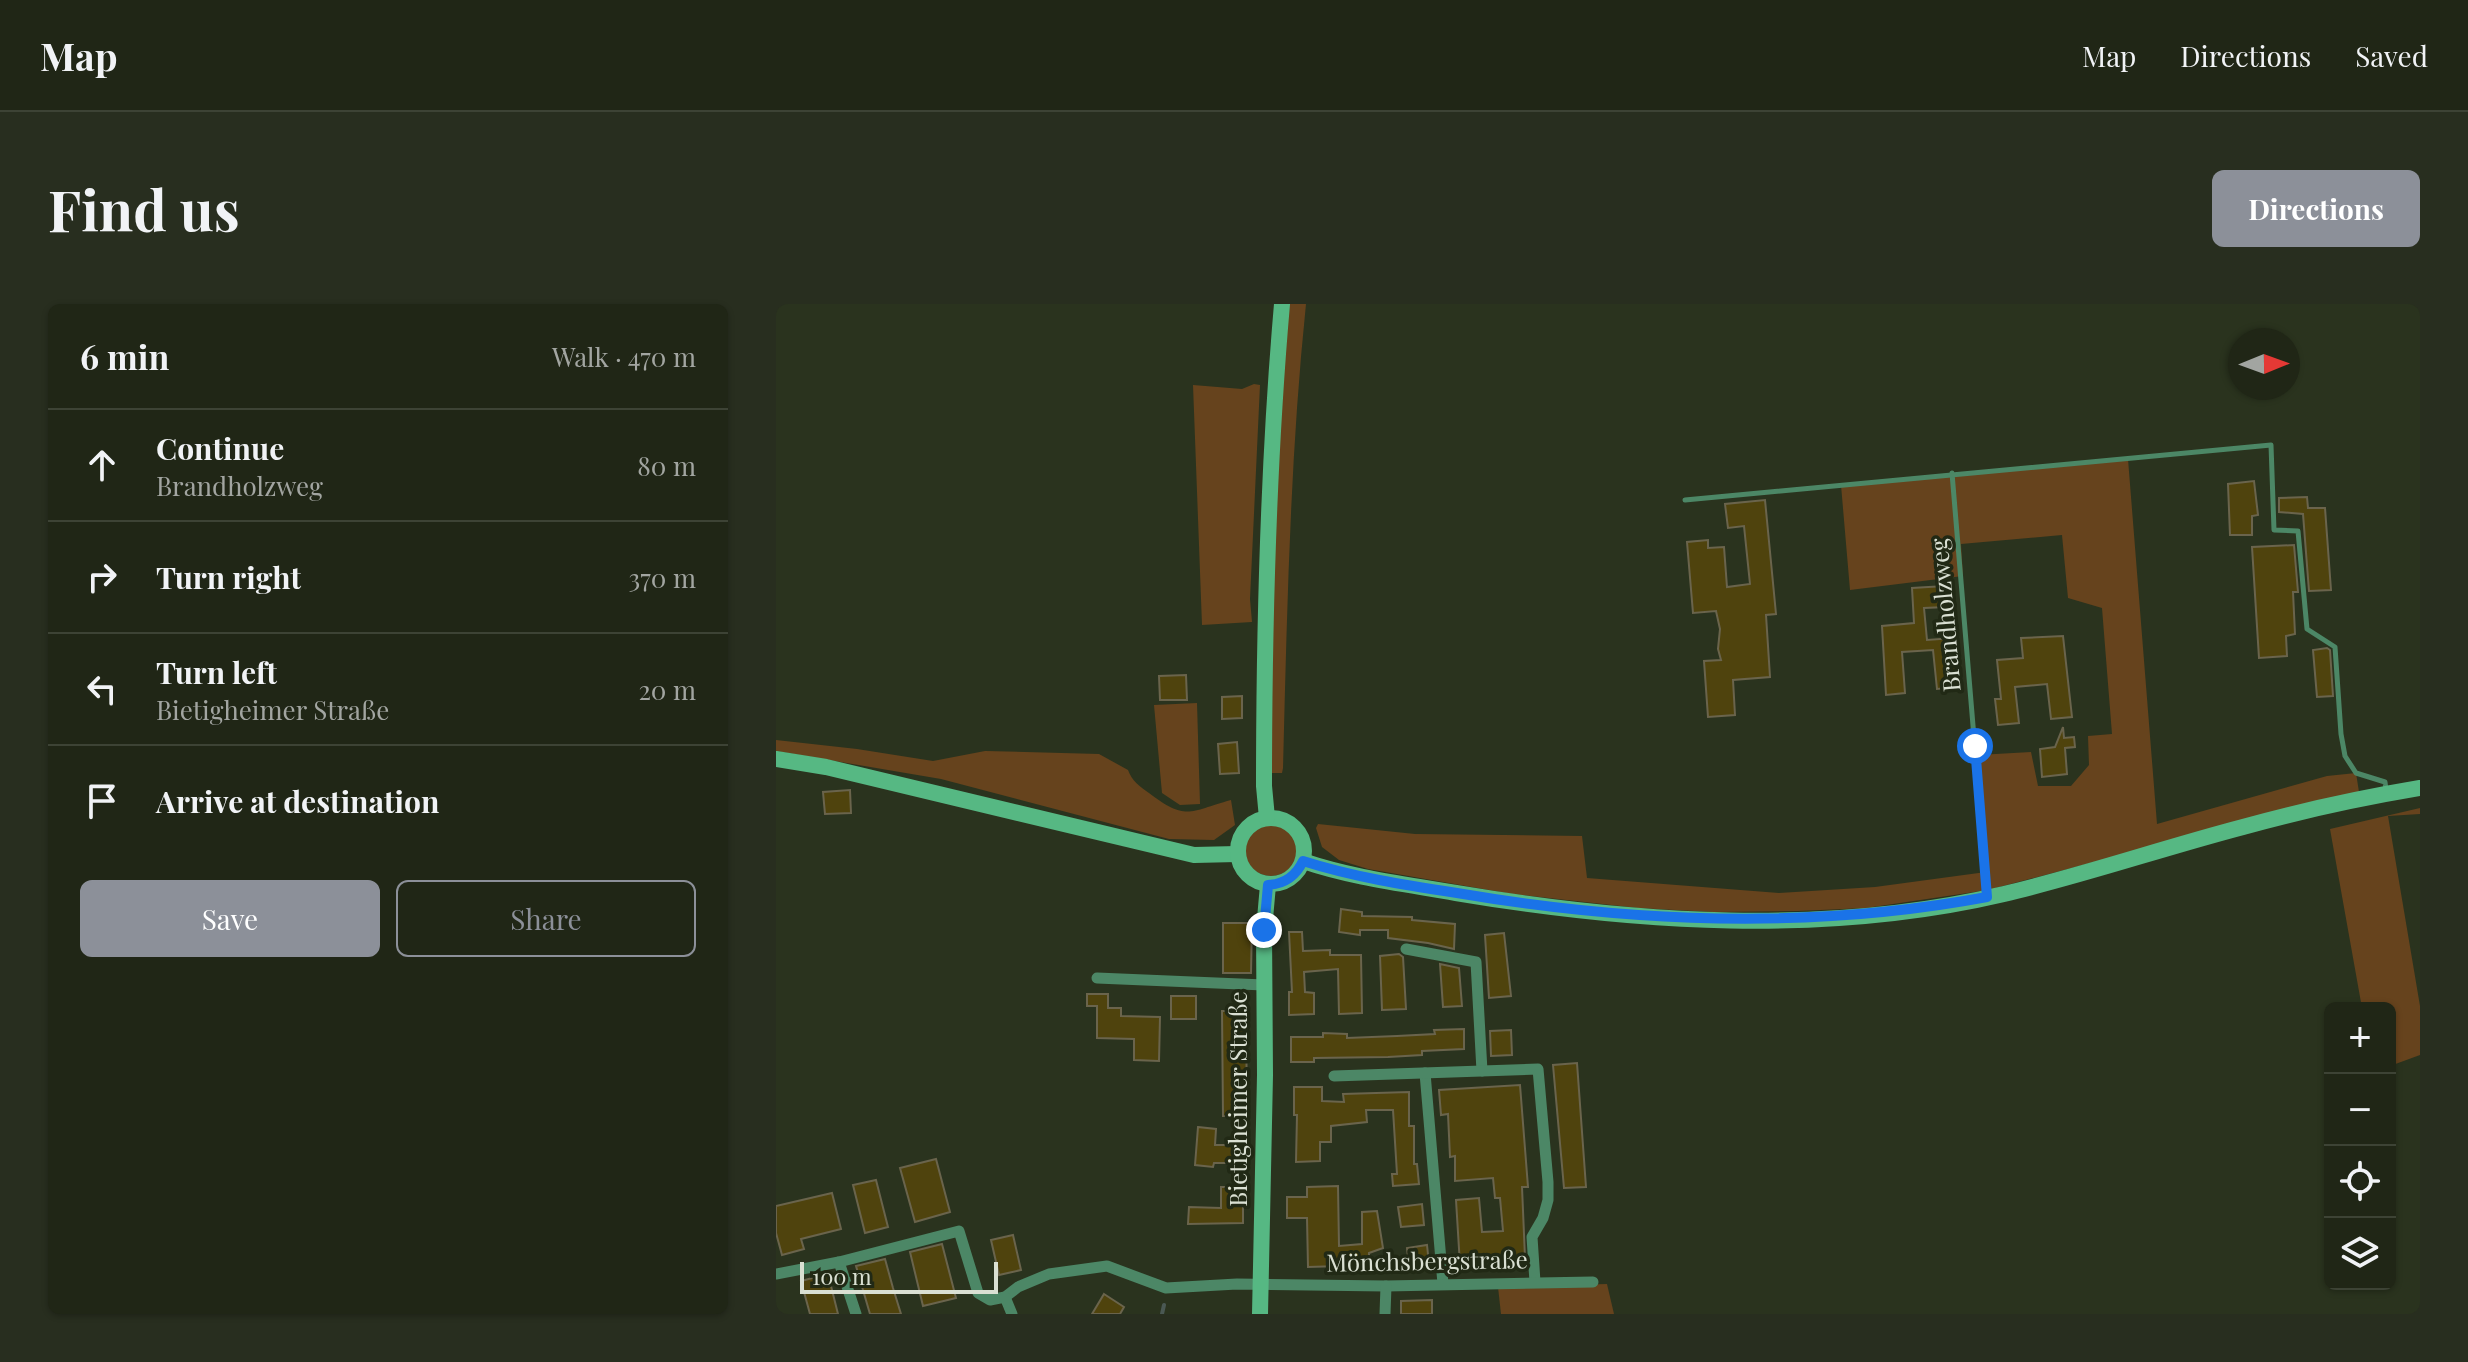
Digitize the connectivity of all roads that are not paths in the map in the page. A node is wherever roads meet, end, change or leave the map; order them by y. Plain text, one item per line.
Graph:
1 (1282, 304) edge
2 (1952, 473) junction
3 (1685, 500) dead end
4 (776, 759) edge
5 (2420, 788) edge
6 (2387, 794) junction
7 (1267, 818) junction
8 (1237, 854) junction
9 (1303, 861) junction
10 (1268, 885) junction
11 (1987, 897) junction
12 (1406, 949) dead end
13 (1097, 978) dead end
14 (1264, 985) junction
15 (1482, 1071) junction
16 (1425, 1073) junction
17 (1334, 1076) dead end
18 (839, 1262) junction
19 (776, 1274) edge
20 (1535, 1282) junction
21 (1593, 1282) dead end
22 (1443, 1284) junction
23 (1261, 1285) junction
24 (1386, 1286) junction
25 (1005, 1297) junction
26 (856, 1314) edge
27 (1012, 1314) edge
28 (1260, 1314) edge
29 (1385, 1314) edge

1 - 7 main road
2 - 3 lane
2 - 6 lane
2 - 11 lane, Brandholzweg
4 - 8 main road
5 - 6 main road
6 - 11 main road
7 - 8 main road
7 - 9 main road
8 - 10 main road
9 - 10 main road
9 - 11 main road
10 - 14 main road, Bietigheimer Straße
12 - 15 street
13 - 14 street
14 - 23 main road, Bietigheimer Straße
15 - 16 street
15 - 20 street
16 - 17 street
16 - 22 street
18 - 19 street
18 - 25 street
18 - 26 street
20 - 21 street, Mönchsbergstraße
20 - 22 street, Mönchsbergstraße
22 - 24 street, Mönchsbergstraße
23 - 24 street, Mönchsbergstraße
23 - 25 street, Mönchsbergstraße
23 - 28 main road, Bietigheimer Straße
24 - 29 street
25 - 27 street

